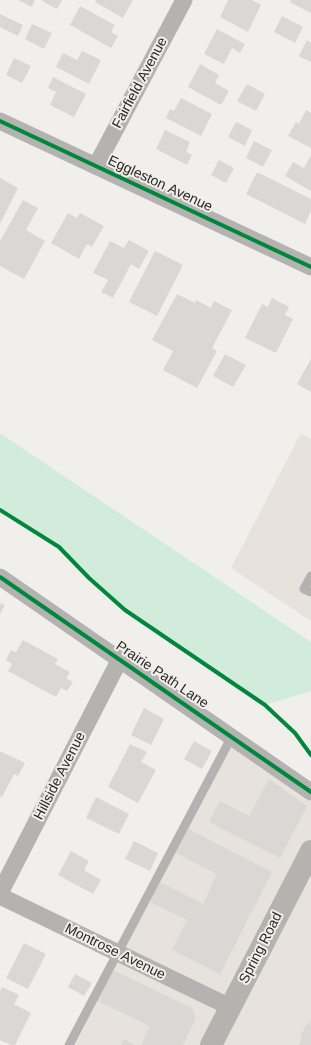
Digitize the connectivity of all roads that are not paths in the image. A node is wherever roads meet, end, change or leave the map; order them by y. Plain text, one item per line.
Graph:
1 (184, 0) edge
2 (0, 121) edge
3 (96, 166) junction
4 (311, 267) edge
5 (311, 576) edge
6 (0, 577) edge
7 (311, 592) edge
8 (120, 659) junction
9 (232, 736) junction
10 (311, 792) edge
11 (311, 851) edge
12 (0, 893) edge
13 (0, 896) edge
14 (117, 953) junction
15 (230, 1008) junction
16 (69, 1045) edge
17 (211, 1045) edge

1 - 3 street, Fairfield Avenue
2 - 3 street, Eggleston Avenue
3 - 4 street, Eggleston Avenue
5 - 7 lane
6 - 8 street, Prairie Path Lane
8 - 9 street, Prairie Path Lane
8 - 12 street, Hillside Avenue
9 - 10 street, Prairie Path Lane
9 - 14 lane
11 - 15 street, Spring Road
13 - 14 street, Montrose Avenue
14 - 15 street, Montrose Avenue
14 - 16 lane
15 - 17 street, Spring Road

